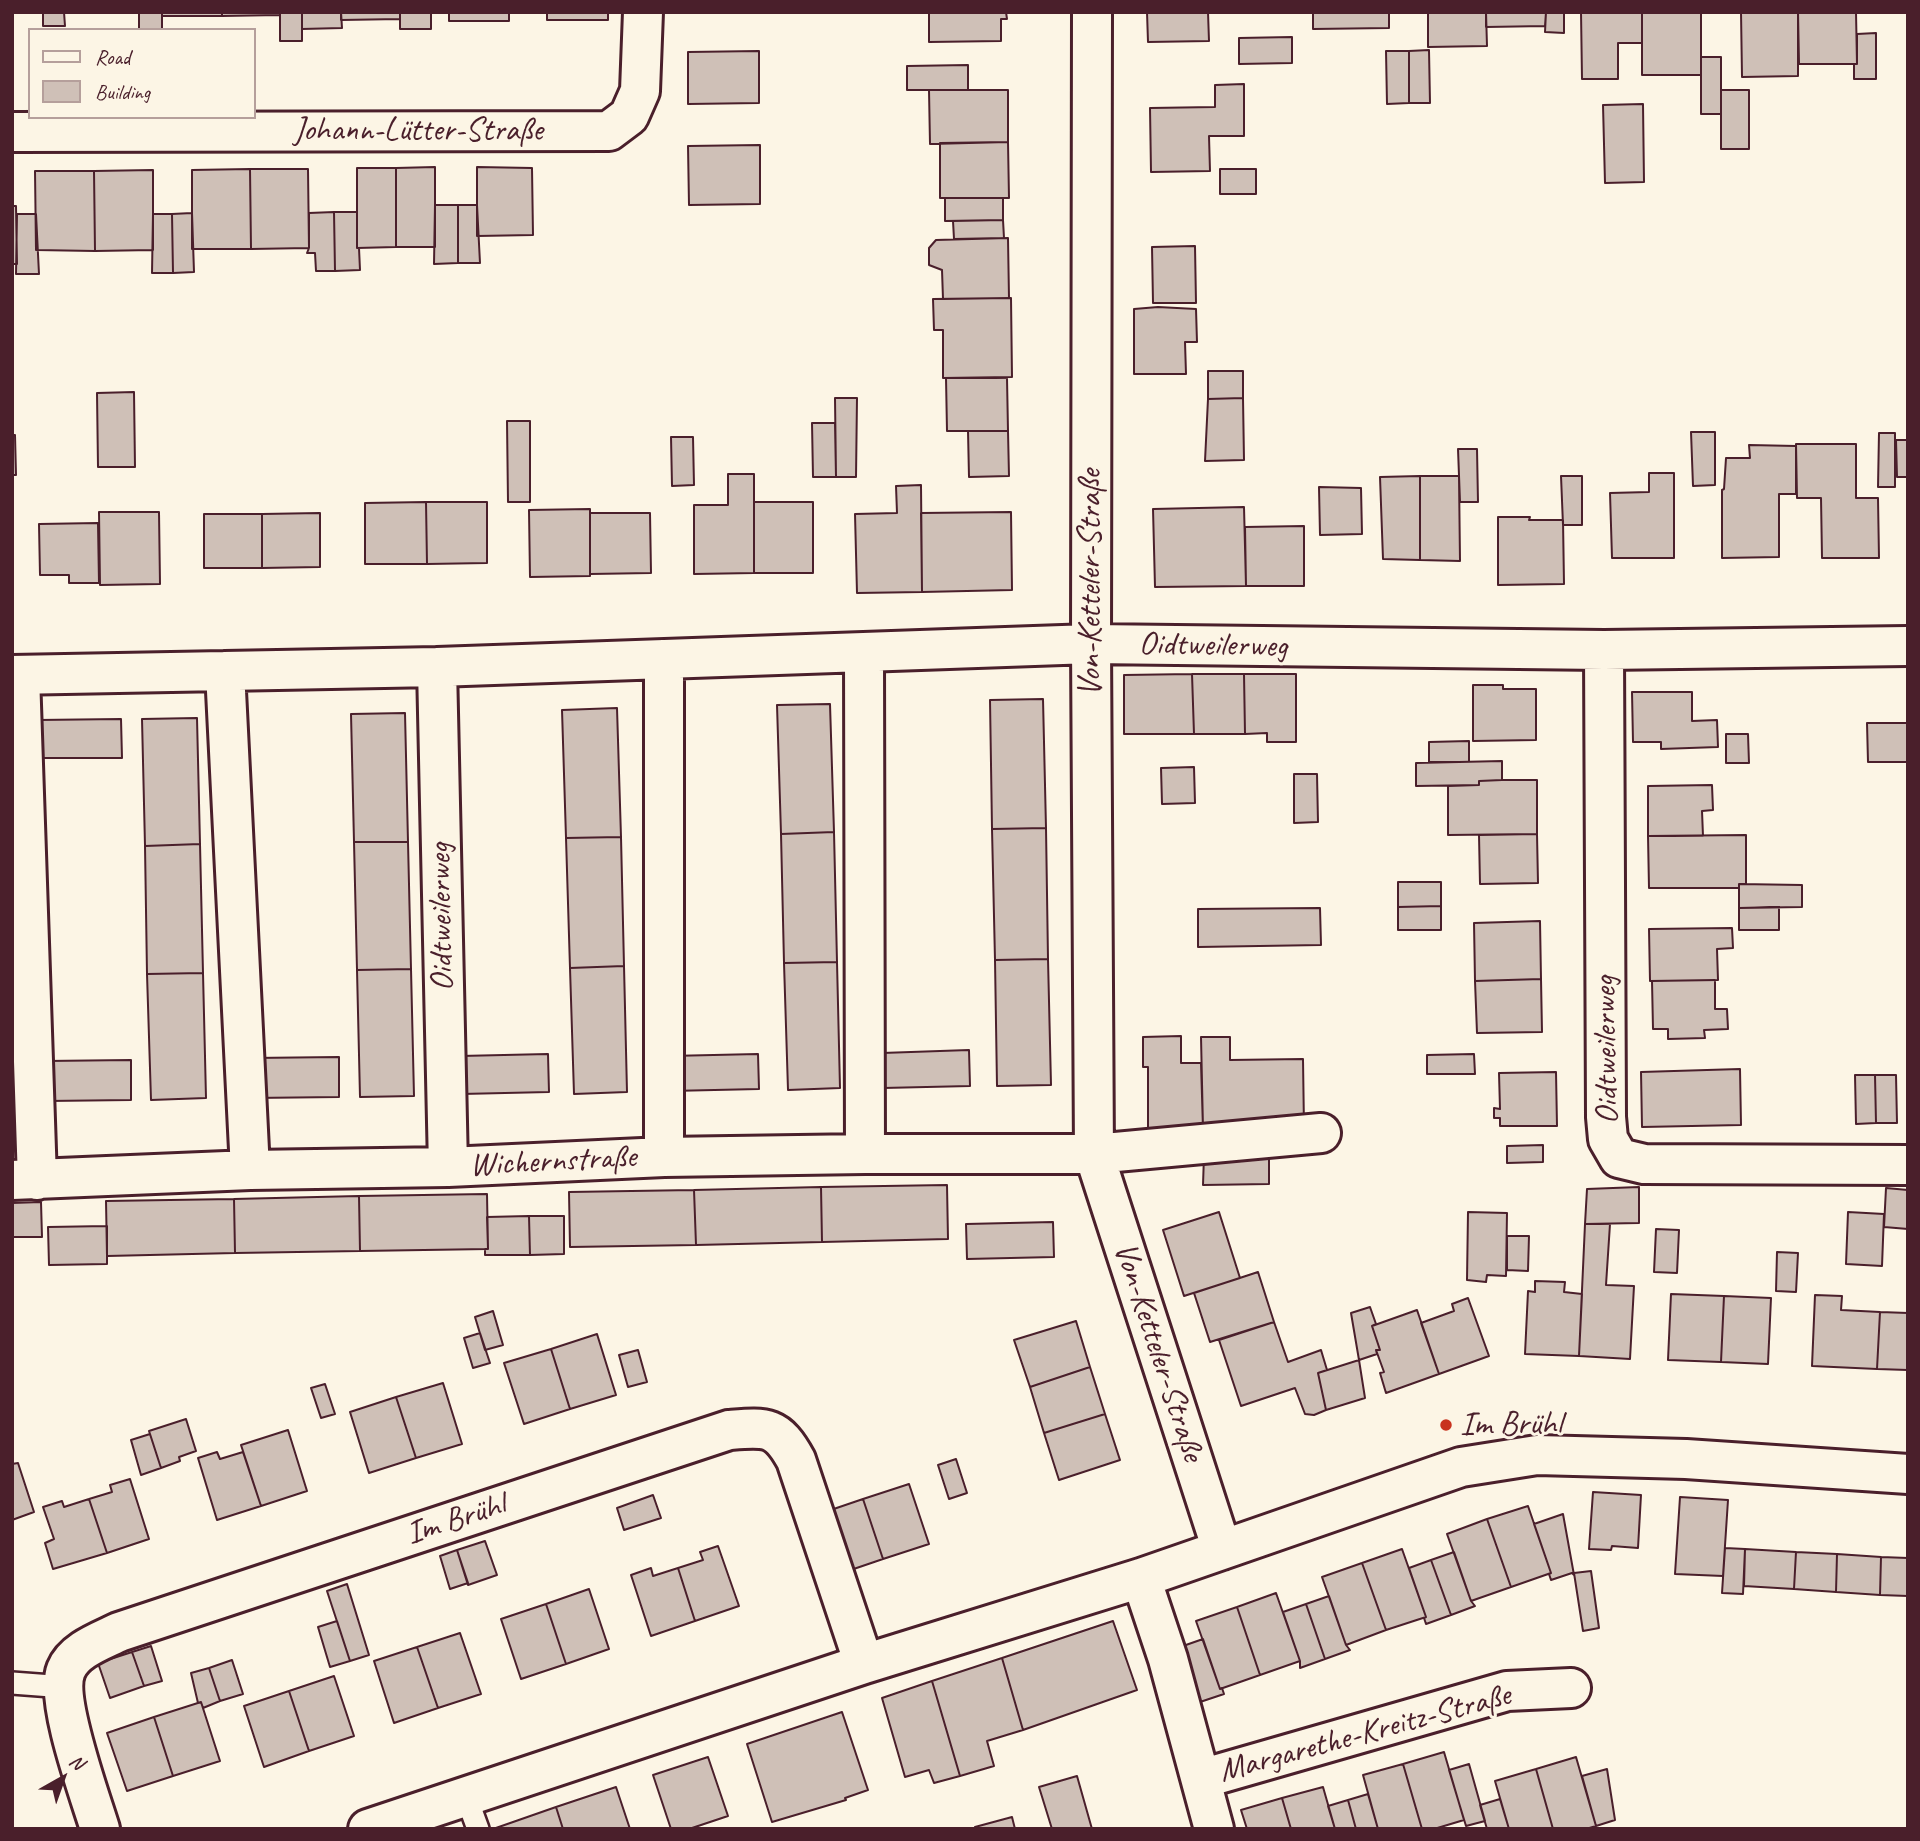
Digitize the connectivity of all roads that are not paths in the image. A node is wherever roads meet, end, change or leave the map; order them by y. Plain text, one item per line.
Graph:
1 (643, 12) edge
2 (1092, 12) edge
3 (12, 132) edge
4 (1091, 644) junction
5 (1908, 646) edge
6 (1604, 650) junction
7 (864, 653) junction
8 (664, 659) junction
9 (437, 667) junction
10 (225, 671) junction
11 (16, 675) edge
12 (1321, 1133) dead end
13 (865, 1154) junction
14 (1094, 1154) junction
15 (664, 1157) junction
16 (1908, 1166) edge
17 (448, 1167) junction
18 (250, 1170) junction
19 (25, 1180) edge
20 (1908, 1474) edge
21 (1222, 1550) junction
22 (1141, 1578) junction
23 (864, 1664) junction
24 (12, 1684) edge
25 (65, 1687) junction
26 (1571, 1688) dead end
27 (1201, 1779) junction
28 (472, 1813) edge
29 (100, 1829) edge
30 (368, 1829) edge
31 (1214, 1829) edge

1 - 3 street, Johann-Lütter-Straße
2 - 4 street, Von-Ketteler-Straße
4 - 6 street, Oidtweilerweg
4 - 7 street, Oidtweilerweg
4 - 14 street, Von-Ketteler-Straße
5 - 6 street, Oidtweilerweg
6 - 16 street, Oidtweilerweg
7 - 8 street, Oidtweilerweg
7 - 13 street
8 - 9 street, Oidtweilerweg
8 - 15 street
9 - 10 street, Oidtweilerweg
9 - 17 street, Oidtweilerweg
10 - 11 street, Oidtweilerweg
10 - 18 street
11 - 19 street, Oidtweilerweg
12 - 14 street
13 - 14 street, Wichernstraße
13 - 15 street, Wichernstraße
14 - 21 street, Von-Ketteler-Straße
15 - 17 street, Wichernstraße
17 - 18 street, Wichernstraße
18 - 19 street, Wichernstraße
20 - 21 street
21 - 22 street
22 - 23 street
22 - 27 street, Margarethe-Kreitz-Straße
23 - 25 street, Im Brühl
23 - 28 street
24 - 25 lane
25 - 29 street, Im Brühl
26 - 27 street, Margarethe-Kreitz-Straße
27 - 31 street, Margarethe-Kreitz-Straße
28 - 30 street

